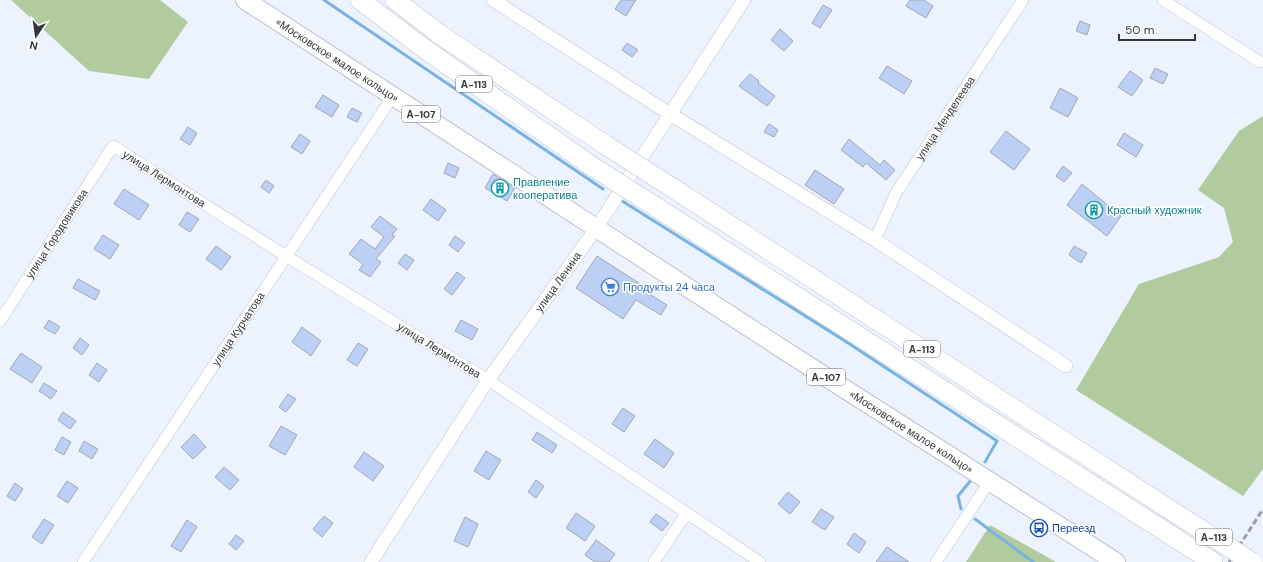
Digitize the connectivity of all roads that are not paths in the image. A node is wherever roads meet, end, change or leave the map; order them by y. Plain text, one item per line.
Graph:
1 (245, 0) edge
2 (360, 0) edge
3 (395, 0) edge
4 (493, 0) edge
5 (744, 0) edge
6 (1023, 0) edge
7 (1163, 0) edge
8 (1262, 59) edge
9 (393, 96) junction
10 (670, 114) junction
11 (113, 146) joint
12 (597, 227) junction
13 (875, 240) junction
14 (286, 256) junction
15 (0, 321) edge
16 (1066, 366) dead end
17 (488, 380) junction
18 (990, 481) junction
19 (686, 514) junction
20 (82, 562) edge
21 (370, 562) edge
22 (654, 562) edge
23 (760, 562) edge
24 (936, 562) edge
25 (1116, 562) edge
26 (1213, 562) edge
27 (1252, 562) edge

1 - 9 highway, «Московское малое кольцо» / А-107
2 - 26 highway, А-113, bridge
3 - 27 highway, А-113, bridge
4 - 10 street
5 - 10 street, улица Ленина
6 - 13 street, улица Менделеева
7 - 8 street
9 - 12 highway, «Московское малое кольцо» / А-107
9 - 14 street, улица Курчатова
10 - 12 street, улица Ленина
10 - 13 street
11 - 14 street, улица Лермонтова
11 - 15 street, улица Городовикова
12 - 17 street, улица Ленина
12 - 18 highway, «Московское малое кольцо» / А-107
13 - 16 street
14 - 17 street, улица Лермонтова
14 - 20 street, улица Курчатова
17 - 19 street, улица Лермонтова
17 - 21 street, улица Ленина
18 - 24 street
18 - 25 highway, «Московское малое кольцо» / А-107
19 - 22 street
19 - 23 street, улица Лермонтова

